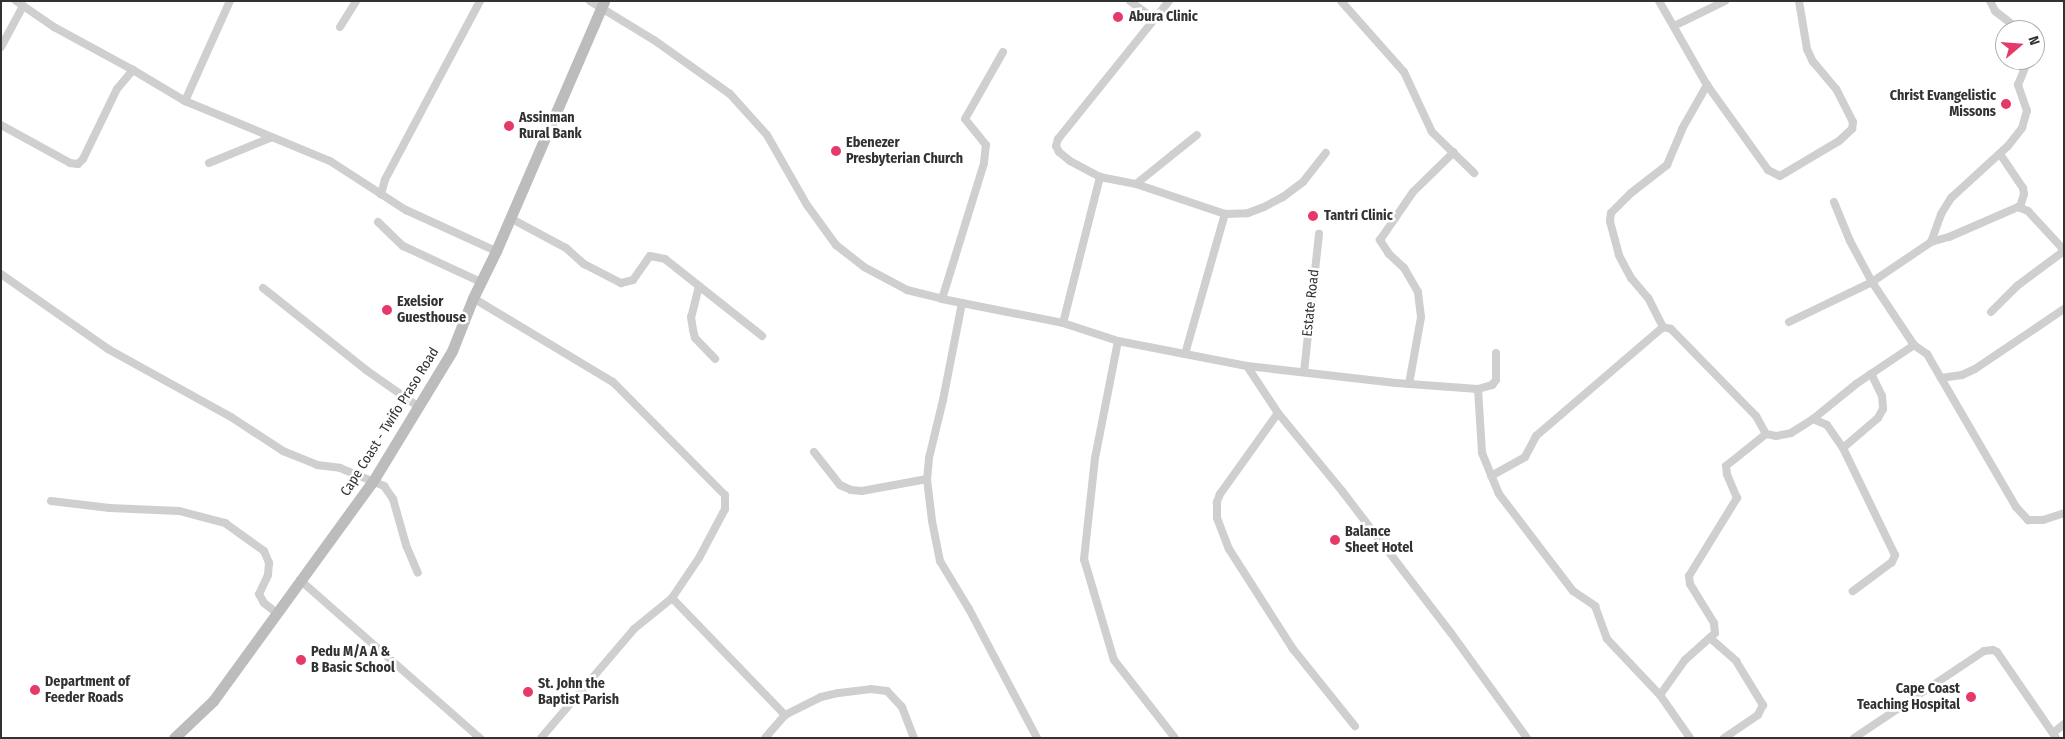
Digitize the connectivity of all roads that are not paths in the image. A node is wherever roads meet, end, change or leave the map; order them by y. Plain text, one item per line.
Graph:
1 (230, 1) edge
2 (356, 1) edge
3 (480, 1) edge
4 (1130, 1) edge
5 (1169, 1) edge
6 (1341, 1) edge
7 (1659, 1) edge
8 (1725, 1) edge
9 (1799, 1) edge
10 (1990, 1) edge
11 (598, 3) edge
12 (20, 4) edge
13 (1155, 20) junction
14 (2007, 20) edge
15 (1674, 26) junction
16 (340, 27) dead end
17 (1, 47) edge
18 (1003, 52) dead end
19 (133, 70) junction
20 (2024, 70) edge
21 (1707, 85) junction
22 (185, 101) junction
23 (1, 125) edge
24 (1197, 135) dead end
25 (270, 138) junction
26 (1454, 152) junction
27 (1326, 154) dead end
28 (2000, 154) junction
29 (209, 162) dead end
30 (1474, 173) dead end
31 (1100, 178) junction
32 (1136, 184) junction
33 (381, 194) junction
34 (1834, 202) dead end
35 (2020, 207) junction
36 (1224, 214) junction
37 (510, 218) junction
38 (378, 222) dead end
39 (1319, 234) dead end
40 (1930, 242) junction
41 (2064, 250) edge
42 (496, 251) junction
43 (1, 274) edge
44 (481, 282) junction
45 (1872, 282) junction
46 (699, 286) junction
47 (263, 288) dead end
48 (473, 298) junction
49 (942, 299) junction
50 (962, 303) junction
51 (2064, 309) edge
52 (1991, 312) dead end
53 (1790, 322) dead end
54 (1063, 323) junction
55 (1663, 327) junction
56 (762, 336) dead end
57 (1118, 341) junction
58 (1914, 345) junction
59 (1496, 353) dead end
60 (1185, 354) junction
61 (716, 360) dead end
62 (1247, 366) junction
63 (1304, 372) junction
64 (1871, 373) junction
65 (1941, 378) junction
66 (1409, 384) junction
67 (1478, 389) junction
68 (419, 406) junction
69 (1278, 414) junction
70 (1813, 419) junction
71 (1766, 434) junction
72 (1843, 448) junction
73 (814, 452) dead end
74 (1491, 476) junction
75 (927, 478) junction
76 (373, 481) junction
77 (51, 501) dead end
78 (2064, 513) edge
79 (418, 573) dead end
80 (300, 580) junction
81 (1853, 591) dead end
82 (672, 598) junction
83 (277, 613) junction
84 (1710, 638) junction
85 (1660, 694) junction
86 (785, 715) junction
87 (2064, 724) edge
88 (1355, 726) dead end
89 (2055, 735) edge
90 (174, 738) edge
91 (480, 738) edge
92 (541, 738) edge
93 (765, 738) edge
94 (914, 738) edge
95 (1038, 738) edge
96 (1175, 738) edge
97 (1527, 738) edge
98 (1690, 738) edge
99 (1724, 738) edge
100 (1854, 738) edge

1 - 22 street
2 - 16 street
3 - 33 street
4 - 13 street
5 - 13 street
6 - 26 street
7 - 15 street
8 - 15 street
9 - 21 street
10 - 14 street
11 - 37 main road, Cape Coast - Twifo Praso Road
11 - 49 street
12 - 17 street
12 - 19 street
13 - 31 street
15 - 21 street
18 - 49 street
19 - 22 street
19 - 23 street
20 - 28 street
21 - 55 street
22 - 25 street
24 - 32 street
25 - 29 street
25 - 33 street
26 - 30 street
26 - 66 street
27 - 36 street
28 - 35 street
28 - 40 street
31 - 32 street
31 - 54 street
32 - 36 street
33 - 42 street
34 - 45 street
35 - 40 street
35 - 41 street
36 - 60 street
37 - 42 main road, Cape Coast - Twifo Praso Road
37 - 46 street
38 - 44 street
39 - 63 street, Estate Road
40 - 45 street
41 - 52 street
42 - 44 main road, Cape Coast - Twifo Praso Road
43 - 76 street
44 - 48 main road, Cape Coast - Twifo Praso Road
45 - 53 street
45 - 58 street
46 - 56 street
46 - 61 street
47 - 68 street
48 - 68 main road, Cape Coast - Twifo Praso Road
48 - 82 street
49 - 50 street
50 - 54 street
50 - 75 street
51 - 65 street
54 - 57 street
55 - 71 street
55 - 74 street
57 - 60 street
57 - 96 street
58 - 64 street
58 - 65 street
59 - 67 street
60 - 62 street
62 - 63 street
62 - 69 street
63 - 66 street
64 - 70 street
64 - 72 street
65 - 78 street
66 - 67 street
67 - 74 street
68 - 76 main road, Cape Coast - Twifo Praso Road
69 - 88 street
69 - 97 street
70 - 71 street
70 - 72 street
71 - 84 street
72 - 81 street
73 - 75 street
74 - 85 street
75 - 95 street
76 - 79 street
76 - 80 main road, Cape Coast - Twifo Praso Road
77 - 83 street
80 - 83 main road, Cape Coast - Twifo Praso Road
80 - 91 street
82 - 86 street
82 - 92 street
83 - 90 main road, Cape Coast - Twifo Praso Road
84 - 85 street
84 - 99 street
85 - 98 street
86 - 93 street
86 - 94 street
87 - 89 street
89 - 100 street

